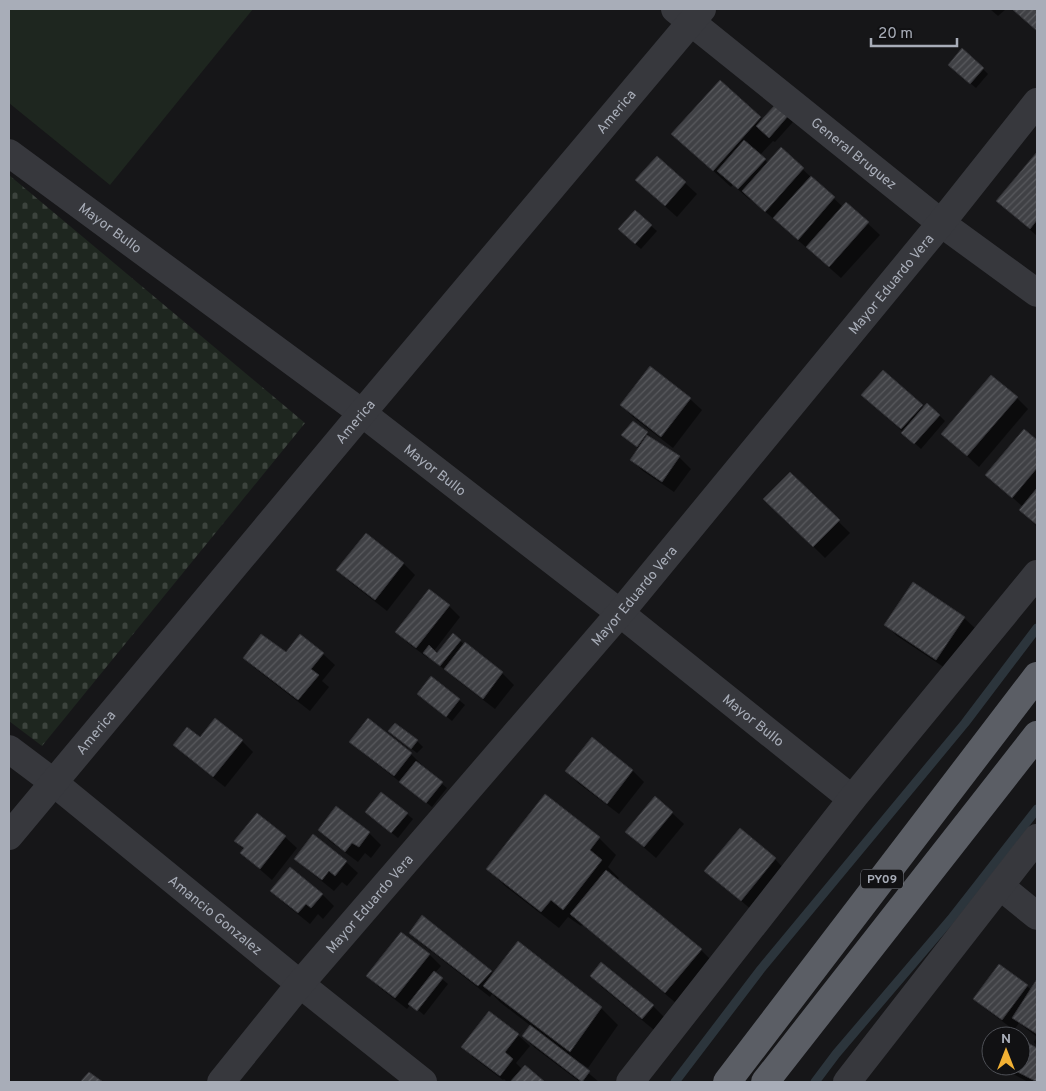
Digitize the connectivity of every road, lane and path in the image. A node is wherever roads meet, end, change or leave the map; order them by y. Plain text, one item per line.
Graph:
1 (689, 13) edge
2 (1037, 102) edge
3 (9, 153) edge
4 (941, 223) junction
5 (1037, 293) edge
6 (362, 413) junction
7 (1037, 574) edge
8 (620, 613) junction
9 (1037, 676) edge
10 (1037, 734) edge
11 (9, 749) edge
12 (53, 782) junction
13 (852, 799) junction
14 (9, 836) edge
15 (1037, 838) edge
16 (1000, 886) junction
17 (1037, 916) edge
18 (300, 984) junction
19 (220, 1082) edge
20 (423, 1082) edge
21 (630, 1082) edge
22 (727, 1082) edge
23 (765, 1082) edge
24 (847, 1082) edge

1 - 4 street, General Bruguez
1 - 6 street, America
2 - 4 street, Mayor Eduardo Vera
3 - 6 street, Mayor Bullo
4 - 5 street, General Bruguez
4 - 8 street, Mayor Eduardo Vera
6 - 8 street, Mayor Bullo
6 - 12 street, America
7 - 13 street
8 - 13 street, Mayor Bullo
8 - 18 street, Mayor Eduardo Vera
9 - 22 highway, PY09
10 - 23 highway, PY09
11 - 12 street, Amancio Gonzalez
12 - 14 street, America
12 - 18 street, Amancio Gonzalez
13 - 21 street
15 - 16 street
16 - 17 street
16 - 24 street
18 - 19 street, Mayor Eduardo Vera
18 - 20 street, Amancio Gonzalez

